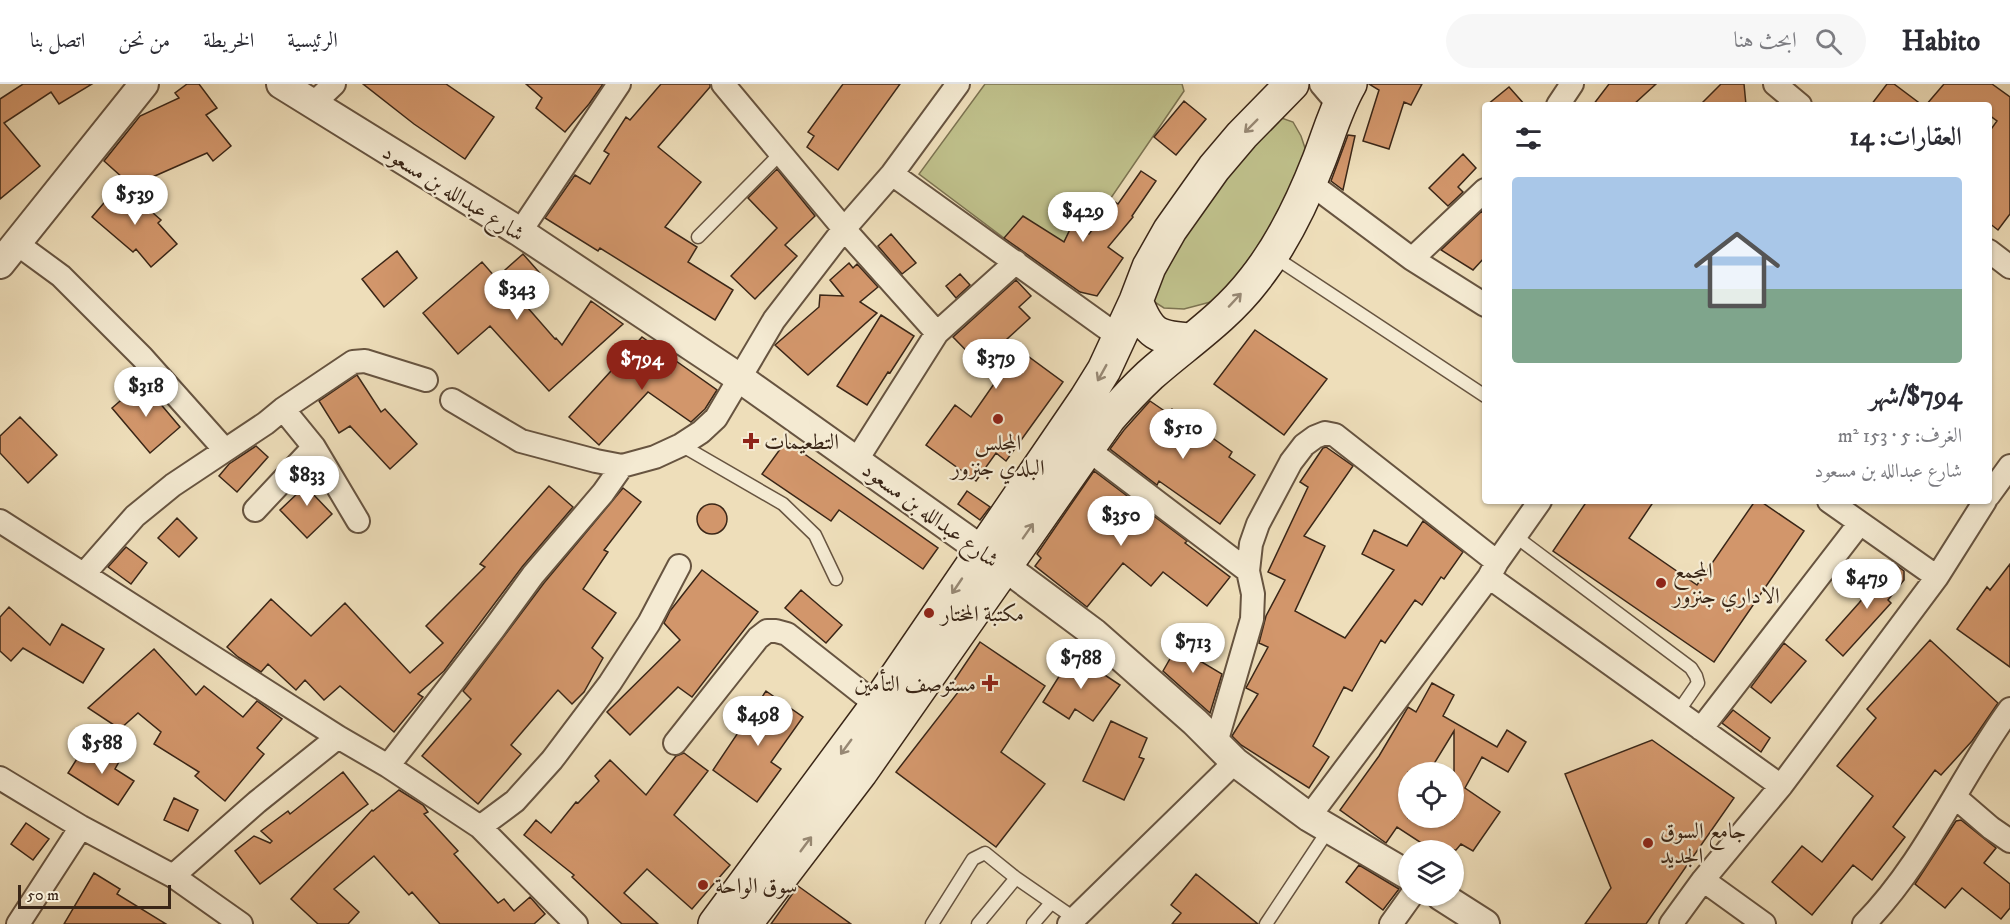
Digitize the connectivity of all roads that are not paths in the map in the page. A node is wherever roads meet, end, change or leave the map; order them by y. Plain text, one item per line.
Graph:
1 (144, 84) edge
2 (281, 84) edge
3 (334, 84) edge
4 (619, 84) edge
5 (723, 84) edge
6 (958, 84) edge
7 (1293, 84) edge
8 (1572, 84) edge
9 (1775, 84) edge
10 (1336, 91) edge
11 (1560, 102) edge
12 (1797, 102) edge
13 (313, 104) junction
14 (781, 153) junction
15 (892, 174) junction
16 (1310, 183) junction
17 (1482, 193) edge
18 (844, 229) junction
19 (520, 232) junction
20 (698, 237) dead end
21 (8, 253) edge
22 (1992, 253) edge
23 (1271, 254) junction
24 (1412, 259) junction
25 (1016, 262) junction
26 (2010, 267) edge
27 (1136, 301) junction
28 (1482, 302) edge
29 (937, 333) junction
30 (1119, 337) junction
31 (1192, 340) junction
32 (741, 379) junction
33 (426, 380) dead end
34 (1482, 394) edge
35 (452, 400) dead end
36 (283, 409) junction
37 (681, 446) junction
38 (314, 447) junction
39 (1086, 448) junction
40 (225, 450) junction
41 (856, 461) junction
42 (622, 466) junction
43 (1538, 504) edge
44 (1833, 504) edge
45 (1983, 504) edge
46 (255, 510) dead end
47 (0, 520) edge
48 (358, 521) dead end
49 (1860, 523) junction
50 (1515, 536) junction
51 (992, 558) junction
52 (679, 566) dead end
53 (1493, 569) junction
54 (1248, 571) junction
55 (85, 573) junction
56 (1937, 577) junction
57 (836, 579) dead end
58 (877, 705) junction
59 (2010, 709) edge
60 (1678, 712) junction
61 (1701, 729) junction
62 (338, 737) junction
63 (675, 743) dead end
64 (1225, 752) junction
65 (388, 766) junction
66 (0, 778) edge
67 (1781, 786) junction
68 (1955, 797) junction
69 (1319, 823) junction
70 (81, 827) junction
71 (480, 827) junction
72 (2010, 841) edge
73 (1398, 869) edge
74 (173, 876) junction
75 (1016, 878) junction
76 (1702, 880) junction
77 (1052, 903) junction
78 (1404, 906) edge
79 (1457, 906) edge
80 (1071, 921) edge
81 (18, 924) edge
82 (241, 924) edge
83 (576, 924) edge
84 (715, 924) edge
85 (745, 924) edge
86 (932, 924) edge
87 (978, 924) edge
88 (1033, 924) edge
89 (1266, 924) edge
90 (1391, 924) edge
91 (1485, 924) edge
92 (1671, 924) edge
93 (1764, 924) edge
94 (1864, 924) edge

1 - 21 street
2 - 13 street, شارع عبدالله بن مسعود
3 - 13 street
4 - 19 street
5 - 14 street
6 - 15 street
7 -> 27 main road
8 - 11 street
9 - 12 street
10 - 16 main road
13 - 19 street, شارع عبدالله بن مسعود
14 - 18 street
14 - 20 lane
15 - 18 street
15 - 25 street
16 - 23 main road
16 - 24 street
17 - 24 street
18 - 29 street
18 - 32 street
19 - 32 street, شارع عبدالله بن مسعود
21 - 40 street
22 - 26 street
31 -> 23 main road
23 - 34 lane
24 - 28 street
25 - 29 street
25 - 30 street
27 - 30 main road
27 - 31 main road
29 - 41 street
30 -> 51 main road
31 - 39 main road
32 - 37 street
32 - 41 street, شارع عبدالله بن مسعود
33 - 36 street
35 - 42 street
36 - 38 street
36 - 40 street
37 - 42 street
37 - 57 lane
38 - 46 street
38 - 48 street
51 -> 39 main road
39 - 54 street
40 - 55 street
41 - 51 street, شارع عبدالله بن مسعود
42 - 65 street
43 - 50 street
44 - 49 street
45 - 56 street
47 - 55 street
49 - 56 street
49 - 61 street
50 - 53 street
50 - 60 lane
51 -> 58 main road
51 - 64 street, شارع عبدالله بن مسعود
85 -> 51 main road
52 - 71 street
53 - 54 street
53 - 60 street
53 - 69 street
54 - 64 street
55 - 62 street
56 - 67 street
58 - 63 street
58 -> 84 main road
59 - 68 street
60 - 61 street
61 - 67 street
62 - 65 street
62 - 74 street
64 - 69 street, شارع عبدالله بن مسعود
64 - 80 street
65 - 71 street
66 - 70 street
67 - 76 street
68 - 72 street
68 - 94 street
69 - 73 street, شارع عبدالله بن مسعود
69 - 89 lane
70 - 74 street
70 - 81 street
71 - 83 street
74 - 82 street
75 - 77 lane
75 - 86 lane
75 - 87 lane
76 - 92 street
76 - 93 street
77 - 80 lane
77 - 88 lane
78 - 90 street
79 - 91 street

